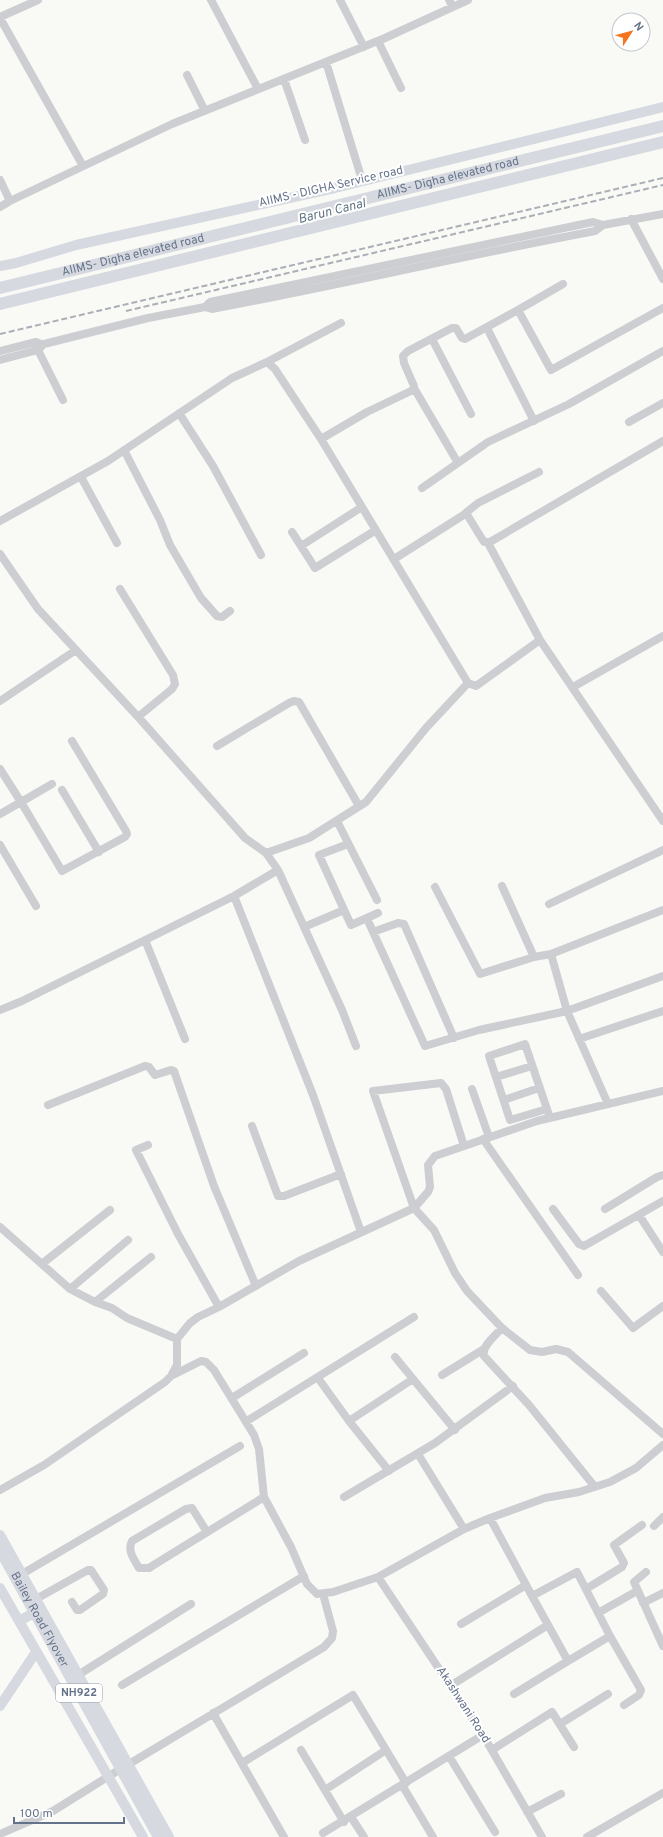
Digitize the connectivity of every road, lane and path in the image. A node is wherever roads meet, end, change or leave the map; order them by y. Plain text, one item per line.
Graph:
1 (38, 0) edge
2 (212, 0) edge
3 (340, 0) edge
4 (468, 0) edge
5 (451, 4) edge
6 (0, 18) edge
7 (378, 41) junction
8 (364, 47) junction
9 (326, 62) junction
10 (187, 75) dead end
11 (284, 79) junction
12 (401, 88) dead end
13 (258, 89) junction
14 (663, 108) edge
15 (205, 111) junction
16 (663, 126) edge
17 (305, 140) dead end
18 (663, 142) edge
19 (83, 166) junction
20 (0, 180) edge
21 (362, 180) junction
22 (10, 201) junction
23 (0, 207) edge
24 (663, 214) edge
25 (630, 219) junction
26 (0, 266) edge
27 (663, 279) edge
28 (563, 284) dead end
29 (0, 288) edge
30 (0, 304) edge
31 (663, 308) edge
32 (518, 310) junction
33 (341, 323) dead end
34 (487, 328) junction
35 (432, 339) junction
36 (39, 345) junction
37 (0, 351) edge
38 (663, 351) edge
39 (0, 360) edge
40 (267, 362) junction
41 (414, 388) junction
42 (63, 400) dead end
43 (663, 402) edge
44 (179, 413) junction
45 (470, 414) dead end
46 (534, 421) junction
47 (629, 422) dead end
48 (321, 439) junction
49 (663, 441) edge
50 (124, 450) junction
51 (458, 463) junction
52 (539, 472) dead end
53 (81, 477) junction
54 (422, 488) dead end
55 (362, 507) junction
56 (466, 513) junction
57 (0, 521) edge
58 (376, 530) junction
59 (292, 532) dead end
60 (117, 543) dead end
61 (488, 543) junction
62 (301, 546) junction
63 (0, 554) edge
64 (261, 555) dead end
65 (394, 559) junction
66 (120, 589) dead end
67 (230, 611) dead end
68 (663, 636) edge
69 (540, 640) junction
70 (76, 650) junction
71 (468, 683) junction
72 (573, 688) junction
73 (0, 701) edge
74 (138, 717) junction
75 (72, 741) dead end
76 (217, 746) dead end
77 (0, 769) edge
78 (52, 784) dead end
79 (62, 790) dead end
80 (21, 802) junction
81 (359, 806) junction
82 (0, 814) edge
83 (662, 818) edge
84 (337, 821) junction
85 (0, 844) edge
86 (348, 844) junction
87 (663, 850) edge
88 (98, 852) junction
89 (266, 853) junction
90 (278, 870) junction
91 (502, 886) dead end
92 (435, 887) dead end
93 (234, 896) junction
94 (377, 900) dead end
95 (549, 904) dead end
96 (36, 906) dead end
97 (344, 910) junction
98 (663, 910) edge
99 (378, 913) dead end
100 (369, 923) dead end
101 (304, 927) junction
102 (373, 932) junction
103 (145, 940) junction
104 (551, 954) junction
105 (534, 957) junction
106 (663, 976) edge
107 (0, 1010) edge
108 (567, 1010) junction
109 (663, 1011) edge
110 (454, 1038) junction
111 (185, 1039) dead end
112 (579, 1039) junction
113 (356, 1046) dead end
114 (532, 1066) junction
115 (496, 1077) junction
116 (539, 1088) junction
117 (472, 1089) dead end
118 (663, 1091) edge
119 (504, 1100) junction
120 (48, 1104) dead end
121 (608, 1104) junction
122 (547, 1109) junction
123 (550, 1118) junction
124 (252, 1126) dead end
125 (486, 1138) junction
126 (148, 1145) dead end
127 (464, 1146) junction
128 (341, 1174) junction
129 (663, 1175) edge
130 (663, 1201) edge
131 (414, 1208) junction
132 (553, 1209) dead end
133 (605, 1209) dead end
134 (110, 1210) dead end
135 (639, 1216) junction
136 (0, 1227) edge
137 (361, 1232) junction
138 (128, 1240) dead end
139 (663, 1252) edge
140 (151, 1257) dead end
141 (42, 1263) junction
142 (578, 1275) dead end
143 (256, 1286) junction
144 (70, 1289) junction
145 (601, 1291) dead end
146 (95, 1302) junction
147 (663, 1306) edge
148 (219, 1307) junction
149 (414, 1318) dead end
150 (502, 1328) junction
151 (177, 1339) junction
152 (484, 1349) junction
153 (304, 1353) dead end
154 (395, 1357) dead end
155 (442, 1375) dead end
156 (171, 1376) junction
157 (318, 1378) junction
158 (413, 1379) junction
159 (513, 1386) junction
160 (232, 1398) junction
161 (247, 1421) junction
162 (349, 1421) junction
163 (455, 1430) junction
164 (663, 1434) edge
165 (240, 1446) dead end
166 (663, 1446) edge
167 (418, 1454) junction
168 (389, 1471) junction
169 (595, 1487) junction
170 (0, 1490) edge
171 (264, 1497) junction
172 (344, 1497) dead end
173 (663, 1517) edge
174 (490, 1518) junction
175 (642, 1525) dead end
176 (654, 1526) dead end
177 (464, 1529) junction
178 (207, 1532) junction
179 (0, 1535) edge
180 (0, 1549) edge
181 (0, 1564) edge
182 (646, 1572) dead end
183 (22, 1574) junction
184 (304, 1576) junction
185 (378, 1577) junction
186 (526, 1586) junction
187 (0, 1588) edge
188 (586, 1589) junction
189 (637, 1591) junction
190 (663, 1593) edge
191 (323, 1594) junction
192 (532, 1596) junction
193 (36, 1599) junction
194 (72, 1602) dead end
195 (643, 1603) junction
196 (191, 1604) dead end
197 (41, 1609) junction
198 (598, 1613) junction
199 (19, 1621) junction
200 (461, 1624) dead end
201 (548, 1625) junction
202 (610, 1636) junction
203 (663, 1645) edge
204 (36, 1652) junction
205 (67, 1655) junction
206 (568, 1661) junction
207 (45, 1667) junction
208 (78, 1675) junction
209 (122, 1685) dead end
210 (450, 1686) junction
211 (514, 1694) dead end
212 (608, 1694) dead end
213 (624, 1705) dead end
214 (0, 1706) edge
215 (213, 1713) junction
216 (560, 1724) junction
217 (483, 1735) junction
218 (574, 1747) dead end
219 (301, 1750) dead end
220 (386, 1750) junction
221 (492, 1750) junction
222 (449, 1756) junction
223 (242, 1763) junction
224 (128, 1764) junction
225 (109, 1776) junction
226 (404, 1784) junction
227 (325, 1790) junction
228 (663, 1793) edge
229 (561, 1794) dead end
230 (527, 1812) junction
231 (352, 1817) junction
232 (344, 1822) junction
233 (495, 1832) dead end
234 (323, 1833) dead end
235 (0, 1834) edge
236 (143, 1837) edge
237 (150, 1837) edge
238 (159, 1837) edge
239 (169, 1837) edge
240 (284, 1837) edge
241 (364, 1837) edge
242 (433, 1837) edge
243 (542, 1837) edge
244 (587, 1837) edge

1 - 6 street
2 - 13 street
3 - 8 street
4 - 5 street
5 - 7 street
6 - 19 street
7 - 8 street
7 - 12 street
8 - 9 street
9 - 11 street
9 - 21 street
10 - 15 street
11 - 13 street
11 - 17 street
13 - 15 street
14 - 21 main road, AIIMS - DIGHA Service road
15 - 19 street
16 - 29 highway, AIIMS- Digha elevated road
18 - 30 highway, AIIMS- Digha elevated road
19 - 22 street
20 - 22 street
21 - 26 main road, AIIMS - DIGHA Service road
22 - 23 street
24 - 25 street
25 - 27 street
25 - 36 street
28 - 32 street
31 - 32 street
32 - 34 street
33 - 40 street
34 - 35 street
34 - 46 street
35 - 41 street
35 - 45 street
36 - 37 street
36 - 39 street
36 - 42 street
38 - 46 street
40 - 44 street
40 - 48 street
41 - 48 street
41 - 51 street
43 - 47 street
44 - 50 street
44 - 64 street
46 - 51 street
48 - 55 street
49 - 61 street
50 - 53 street
50 - 67 street
51 - 54 street
52 - 56 street
53 - 57 street
53 - 60 street
55 - 58 street
55 - 62 street
56 - 61 street
56 - 65 street
58 - 62 street
58 - 65 street
59 - 62 street
61 - 69 street
63 - 70 street
65 - 71 street
66 - 74 street
68 - 72 street
69 - 71 street
69 - 72 street
70 - 73 street
70 - 74 street
71 - 81 street
72 - 83 street
74 - 89 street
75 - 88 street
76 - 81 street
77 - 80 street
78 - 80 street
79 - 88 street
80 - 82 street
80 - 88 street
81 - 84 street
84 - 86 street
84 - 89 street
85 - 96 street
86 - 94 street
86 - 97 street
87 - 95 street
89 - 90 street
90 - 93 street
90 - 101 street
91 - 105 street
92 - 105 street
93 - 103 street
93 - 128 street
97 - 99 street
97 - 101 street
98 - 104 street
100 - 102 street
101 - 113 street
102 - 110 street
102 - 110 street
103 - 107 street
103 - 111 street
104 - 105 street
104 - 108 street
106 - 108 street
108 - 110 street
108 - 112 street
109 - 112 street
112 - 121 street
114 - 115 street
114 - 115 street
114 - 116 street
115 - 119 street
116 - 119 street
116 - 122 street
117 - 125 street
118 - 121 street
119 - 122 street
120 - 143 street
121 - 123 street
122 - 123 street
123 - 125 street
124 - 128 street
125 - 127 street
125 - 142 street
126 - 148 street
127 - 131 street
127 - 131 street
128 - 137 street
129 - 133 street
130 - 135 street
131 - 137 street
131 - 150 street
132 - 135 street
134 - 141 street
135 - 139 street
136 - 141 street
137 - 143 street
138 - 144 street
140 - 146 street
141 - 144 street
143 - 148 street
144 - 146 street
145 - 147 street
146 - 151 street
148 - 151 street
149 - 157 street
150 - 152 street
150 - 164 street
151 - 156 street
152 - 155 street
152 - 159 street
153 - 160 street
154 - 158 street
156 - 160 street
156 - 170 street
157 - 161 street
157 - 162 street
158 - 162 street
158 - 163 street
159 - 163 street
159 - 169 street
160 - 161 street
161 - 171 street
162 - 168 street
163 - 167 street
165 - 183 street
166 - 169 street
167 - 168 street
167 - 177 street
168 - 172 street
169 - 174 street
171 - 178 street
171 - 184 street
173 - 176 street
174 - 177 street
174 - 186 street
175 - 188 street
177 - 185 street
178 - 178 street
179 - 183 main road
180 - 238 highway, Bailey Road Flyover / NH922
181 - 237 highway, Bailey Road Flyover / NH922
182 - 189 street
183 - 193 main road
184 - 191 street
184 - 209 street
185 - 191 street
185 - 210 street, Akashwani Road
186 - 192 street
186 - 200 street
187 - 199 main road
188 - 192 street
188 - 198 street
189 - 195 street
189 - 198 street
190 - 195 street
191 - 215 street
192 - 201 street
193 - 194 street
193 - 197 main road
195 - 203 street
196 - 208 street
197 - 199 main road
197 - 205 main road
198 - 202 street
199 - 204 main road
201 - 206 street
201 - 210 street
202 - 206 street
202 - 213 street
204 - 207 main road
204 - 214 main road
205 - 207 main road
205 - 208 main road
206 - 211 street
207 - 225 main road
208 - 224 main road
210 - 217 street, Akashwani Road
212 - 216 street
215 - 223 street
215 - 224 street
216 - 218 street
216 - 221 street
217 - 221 street, Akashwani Road
217 - 222 street
219 - 227 street
220 - 223 street
220 - 226 street
220 - 227 street
221 - 230 street, Akashwani Road
222 - 226 street
222 - 233 street
223 - 240 street
224 - 225 street
224 - 239 main road
225 - 235 street
225 - 236 main road
226 - 231 street
226 - 242 street
227 - 232 street
228 - 244 street
229 - 230 street
230 - 243 street, Akashwani Road
231 - 232 street
231 - 241 street
232 - 234 street

